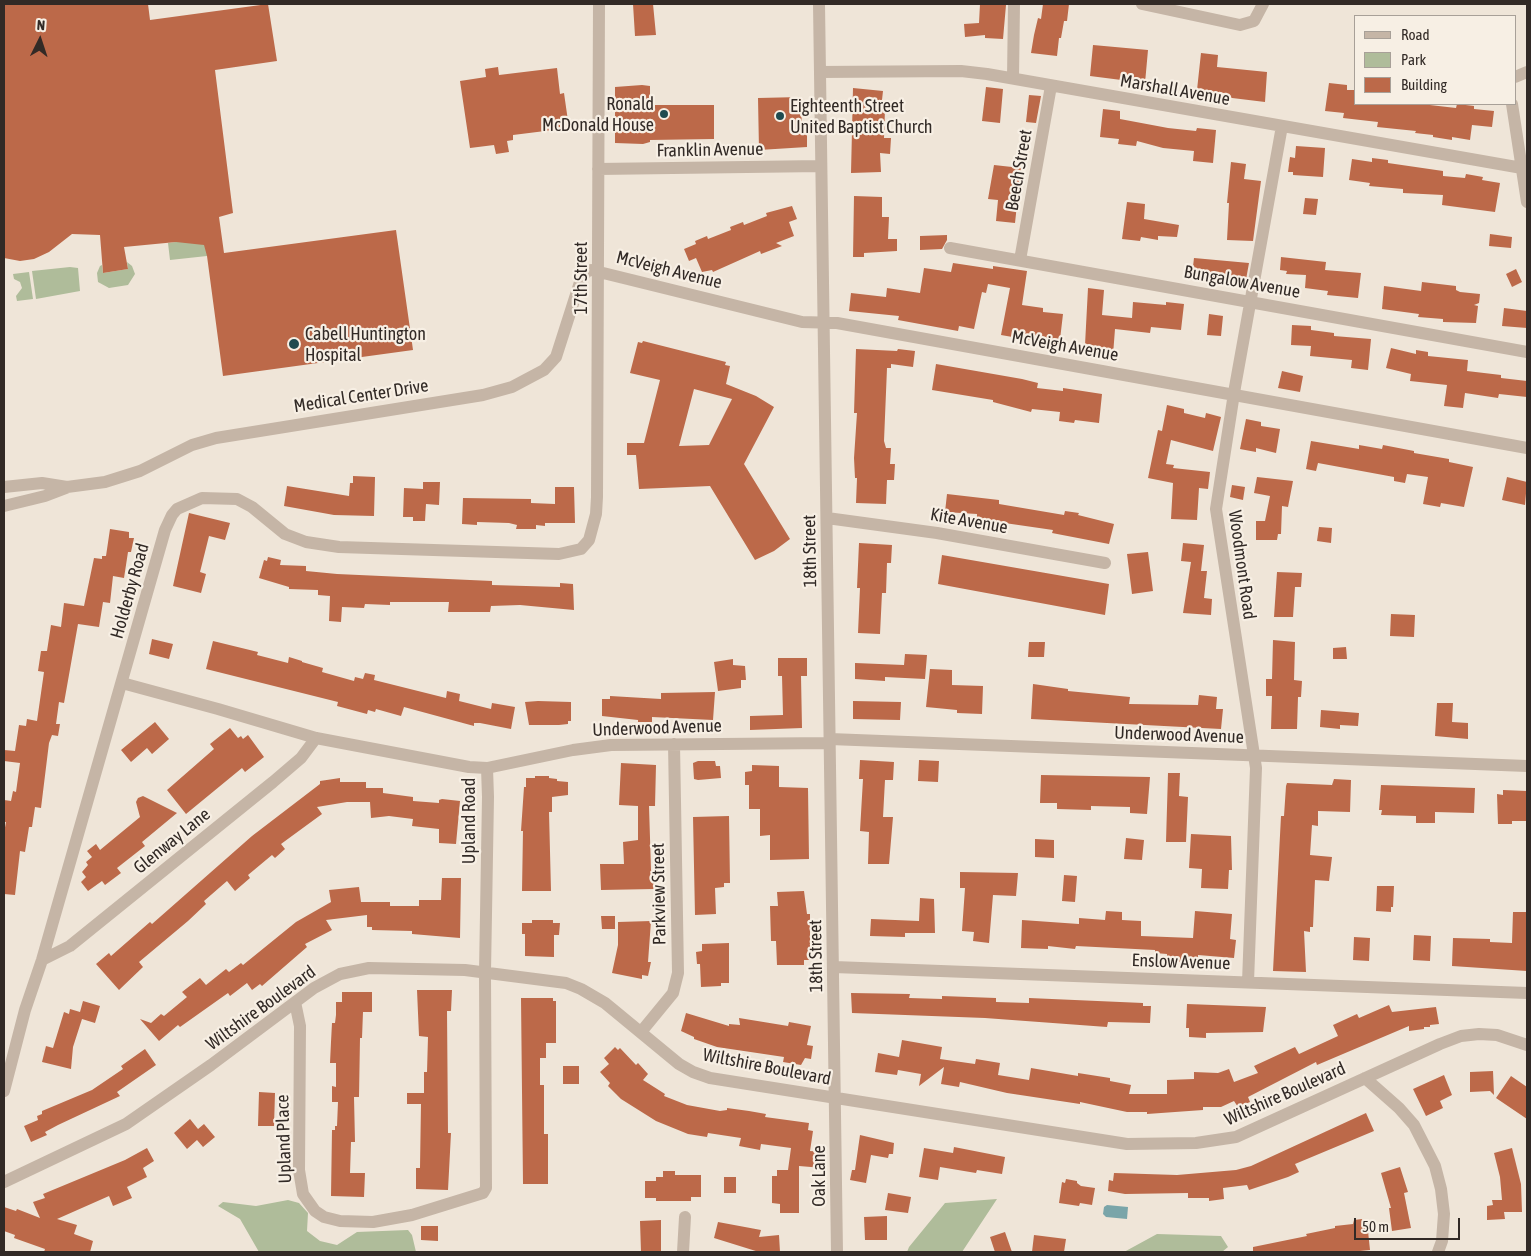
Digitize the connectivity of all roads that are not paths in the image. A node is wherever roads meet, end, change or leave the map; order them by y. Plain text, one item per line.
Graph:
1 (599, 4) edge
2 (819, 4) edge
3 (1014, 4) edge
4 (1142, 4) edge
5 (1263, 4) edge
6 (820, 72) junction
7 (1013, 78) junction
8 (1051, 86) junction
9 (1512, 105) edge
10 (1282, 126) junction
11 (821, 166) junction
12 (1522, 168) junction
13 (598, 169) junction
14 (1527, 202) edge
15 (950, 248) dead end
16 (1020, 260) junction
17 (599, 270) junction
18 (1250, 301) junction
19 (824, 323) junction
20 (1527, 352) edge
21 (1234, 394) junction
22 (1527, 448) edge
23 (4, 487) edge
24 (67, 487) junction
25 (4, 506) edge
26 (827, 518) junction
27 (581, 548) joint
28 (1105, 563) dead end
29 (122, 683) junction
30 (316, 738) junction
31 (830, 741) junction
32 (674, 744) junction
33 (1254, 756) junction
34 (1527, 766) edge
35 (487, 768) junction
36 (42, 960) junction
37 (834, 966) junction
38 (485, 972) junction
39 (1248, 982) junction
40 (1527, 993) edge
41 (295, 1002) junction
42 (642, 1032) junction
43 (1527, 1045) edge
44 (1365, 1078) junction
45 (4, 1091) edge
46 (836, 1098) junction
47 (4, 1182) edge
48 (486, 1188) joint
49 (684, 1217) dead end
50 (683, 1252) edge
51 (837, 1252) edge
52 (1438, 1252) edge

1 - 13 street, 17th Street
2 - 6 street, 18th Street
3 - 7 street
4 - 5 street
6 - 7 street, Marshall Avenue
6 - 11 street, 18th Street
7 - 8 street, Marshall Avenue
8 - 10 street, Marshall Avenue
8 - 16 street, Beech Street
9 - 12 street
10 - 12 street, Marshall Avenue
10 - 18 street, Woodmont Road
11 - 13 street, Franklin Avenue
11 - 19 street, 18th Street
12 - 14 street
13 - 17 street, 17th Street
15 - 16 street, Bungalow Avenue
16 - 18 street, Bungalow Avenue
17 - 19 street, McVeigh Avenue
17 - 24 street, Medical Center Drive
17 - 27 street, 17th Street
18 - 20 street, Bungalow Avenue
18 - 21 street, Woodmont Road
19 - 21 street, McVeigh Avenue
19 - 26 street, 18th Street
21 - 22 street, McVeigh Avenue
21 - 33 street, Woodmont Road
23 - 24 street, Medical Center Drive
24 - 25 street, Medical Center Drive
26 - 28 street, Kite Avenue
26 - 31 street, 18th Street
27 - 29 street, Holderby Road
29 - 30 street, Upland Road
29 - 36 street, Holderby Road
30 - 35 street, Upland Road
30 - 36 street, Glenway Lane
31 - 32 street, Underwood Avenue
31 - 33 street, Underwood Avenue
31 - 37 street, 18th Street
32 - 35 street, Underwood Avenue
32 - 42 street, Parkview Street
33 - 34 street, Underwood Avenue
33 - 39 street, Woodmont Road
35 - 38 street, Upland Road
36 - 45 street, Holderby Road
37 - 39 street, Enslow Avenue
37 - 46 street, 18th Street
38 - 41 street, Wiltshire Boulevard
38 - 42 street, Wiltshire Boulevard
38 - 48 street, Upland Road
39 - 40 street, Enslow Avenue
41 - 47 street, Wiltshire Boulevard
41 - 48 street, Upland Place
42 - 46 street, Wiltshire Boulevard
43 - 44 street, Wiltshire Boulevard
44 - 46 street, Wiltshire Boulevard
44 - 52 street
46 - 51 street, Oak Lane
49 - 50 street

